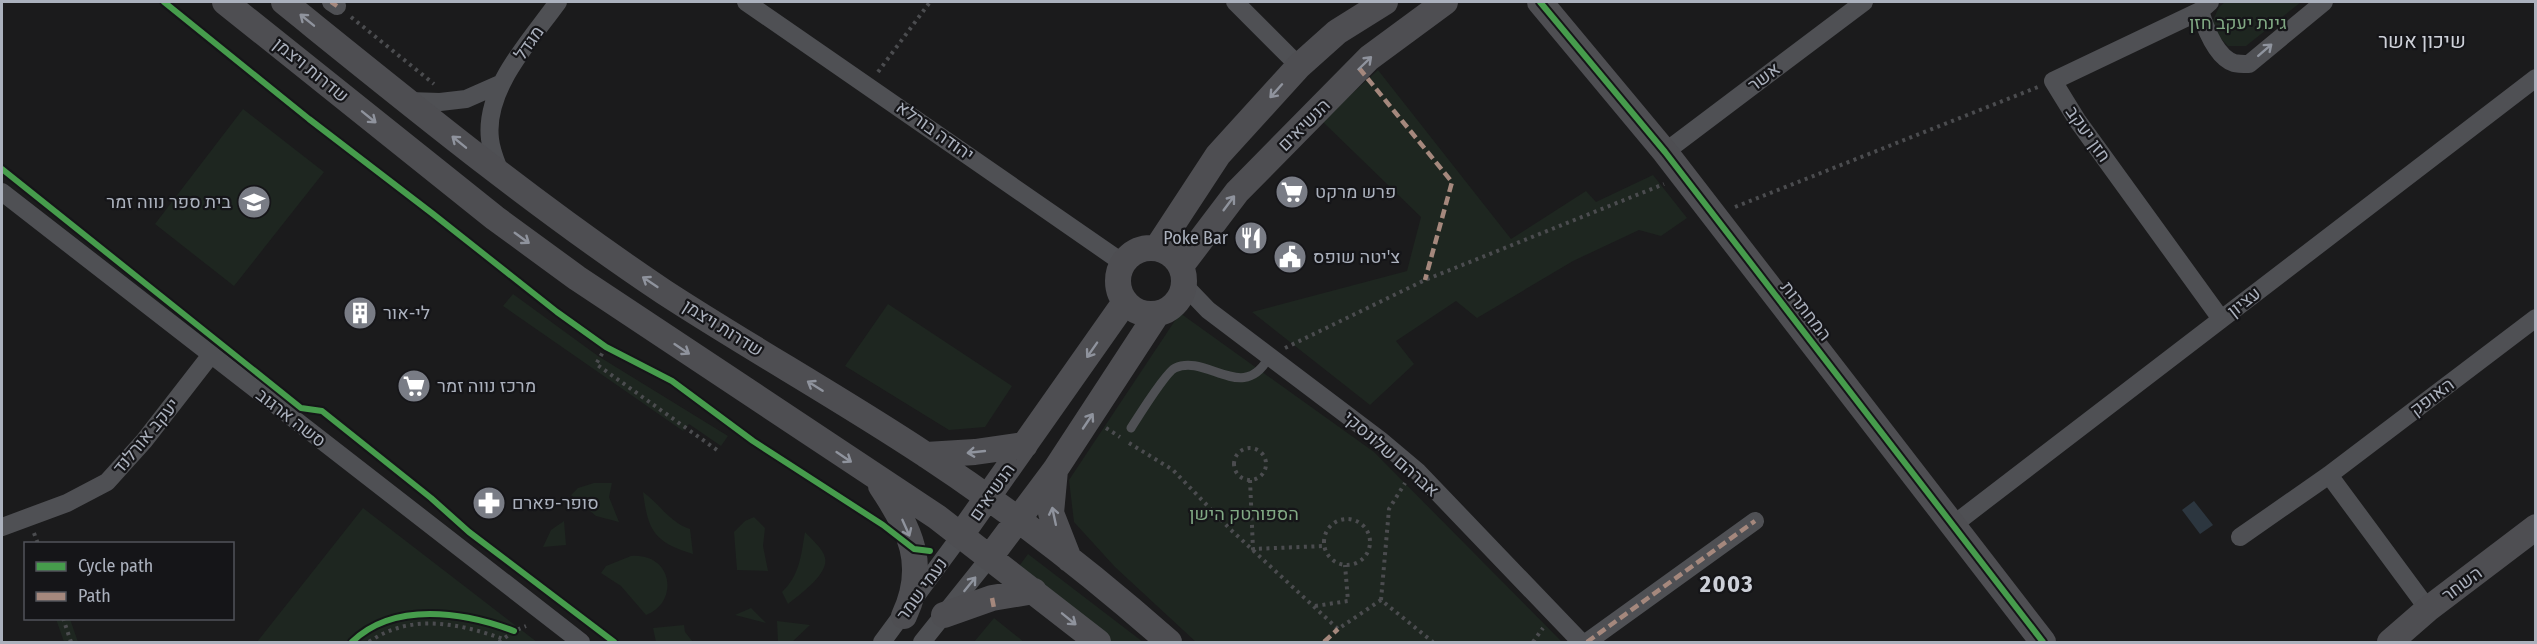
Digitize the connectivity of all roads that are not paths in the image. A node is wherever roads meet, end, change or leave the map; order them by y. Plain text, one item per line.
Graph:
1 (225, 2) edge
2 (284, 2) edge
3 (558, 2) edge
4 (1235, 2) edge
5 (1385, 2) edge
6 (1445, 2) edge
7 (1540, 2) edge
8 (1864, 2) edge
9 (2324, 2) edge
10 (754, 4) edge
11 (2205, 6) edge
12 (1299, 66) junction
13 (2535, 78) edge
14 (500, 84) junction
15 (408, 101) junction
16 (1665, 152) junction
17 (502, 176) junction
18 (2, 192) edge
19 (1157, 248) junction
20 (1123, 263) junction
21 (1181, 284) junction
22 (1125, 302) junction
23 (1157, 314) junction
24 (2535, 318) edge
25 (2221, 319) junction
26 (1270, 355) junction
27 (210, 356) junction
28 (1131, 428) dead end
29 (1025, 445) junction
30 (926, 455) junction
31 (1055, 470) junction
32 (2329, 475) junction
33 (876, 478) junction
34 (987, 498) junction
35 (1017, 520) junction
36 (1755, 521) dead end
37 (1953, 525) junction
38 (2, 527) edge
39 (2535, 527) edge
40 (961, 535) junction
41 (2240, 537) dead end
42 (990, 557) junction
43 (1069, 559) junction
44 (1034, 591) junction
45 (2428, 609) junction
46 (944, 615) junction
47 (904, 616) junction
48 (581, 642) edge
49 (882, 642) edge
50 (922, 642) edge
51 (1098, 642) edge
52 (1170, 642) edge
53 (1581, 642) edge
54 (1587, 642) edge
55 (2043, 642) edge
56 (2390, 642) edge

1 -> 33 main road, שדרות ויצמן
15 -> 2 main road, שדרות ויצמן
3 - 14 street, מגדל
4 - 12 street
5 - 12 main road
21 -> 6 main road, הנשיאים
7 - 16 main road, המחתרות
8 - 16 street, אשר
11 -> 9 street
10 - 20 street, יהודה בורלא
11 - 25 street, חזן יעקב
12 -> 19 main road
13 - 25 street, עציון
14 - 15 street
14 - 17 street, מגדל
17 -> 15 main road, שדרות ויצמן
16 - 37 main road, המחתרות
30 -> 17 main road, שדרות ויצמן
18 - 27 street, סשה ארגוב
19 - 20 main road
19 - 21 main road
20 - 22 main road
21 - 23 main road
21 - 26 street, אברהם שלונסקי
22 - 23 main road
22 -> 29 main road, הנשיאים
31 -> 23 main road, הנשיאים
24 - 32 street, האופק
25 - 37 street, עציון
26 - 28 lane
26 - 53 street, אברהם שלונסקי
27 - 38 street, יעקב אורלנד
27 - 48 street, סשה ארגוב
29 -> 30 main road
29 - 34 main road, הנשיאים
30 - 34 main road, שדרות ויצמן
31 - 35 main road, הנשיאים
43 -> 31 main road
32 - 41 street, האופק
32 - 45 street
33 - 40 main road, שדרות ויצמן
33 -> 47 main road
34 - 35 main road, שדרות ויצמן
34 - 40 main road, הנשיאים
35 - 42 main road, הנשיאים
35 - 43 main road, שדרות ויצמן
36 - 54 street
37 - 55 main road, המחתרות
39 - 45 main road, השחר
40 - 42 main road, שדרות ויצמן
40 - 47 street, נעמי שמר
42 - 44 main road, שדרות ויצמן
46 -> 42 street, נעמי שמר
43 - 52 main road, שדרות ויצמן
44 - 46 main road
44 -> 51 main road, שדרות ויצמן
45 - 56 main road, השחר
46 - 50 street, נעמי שמר
47 - 49 street, נעמי שמר

